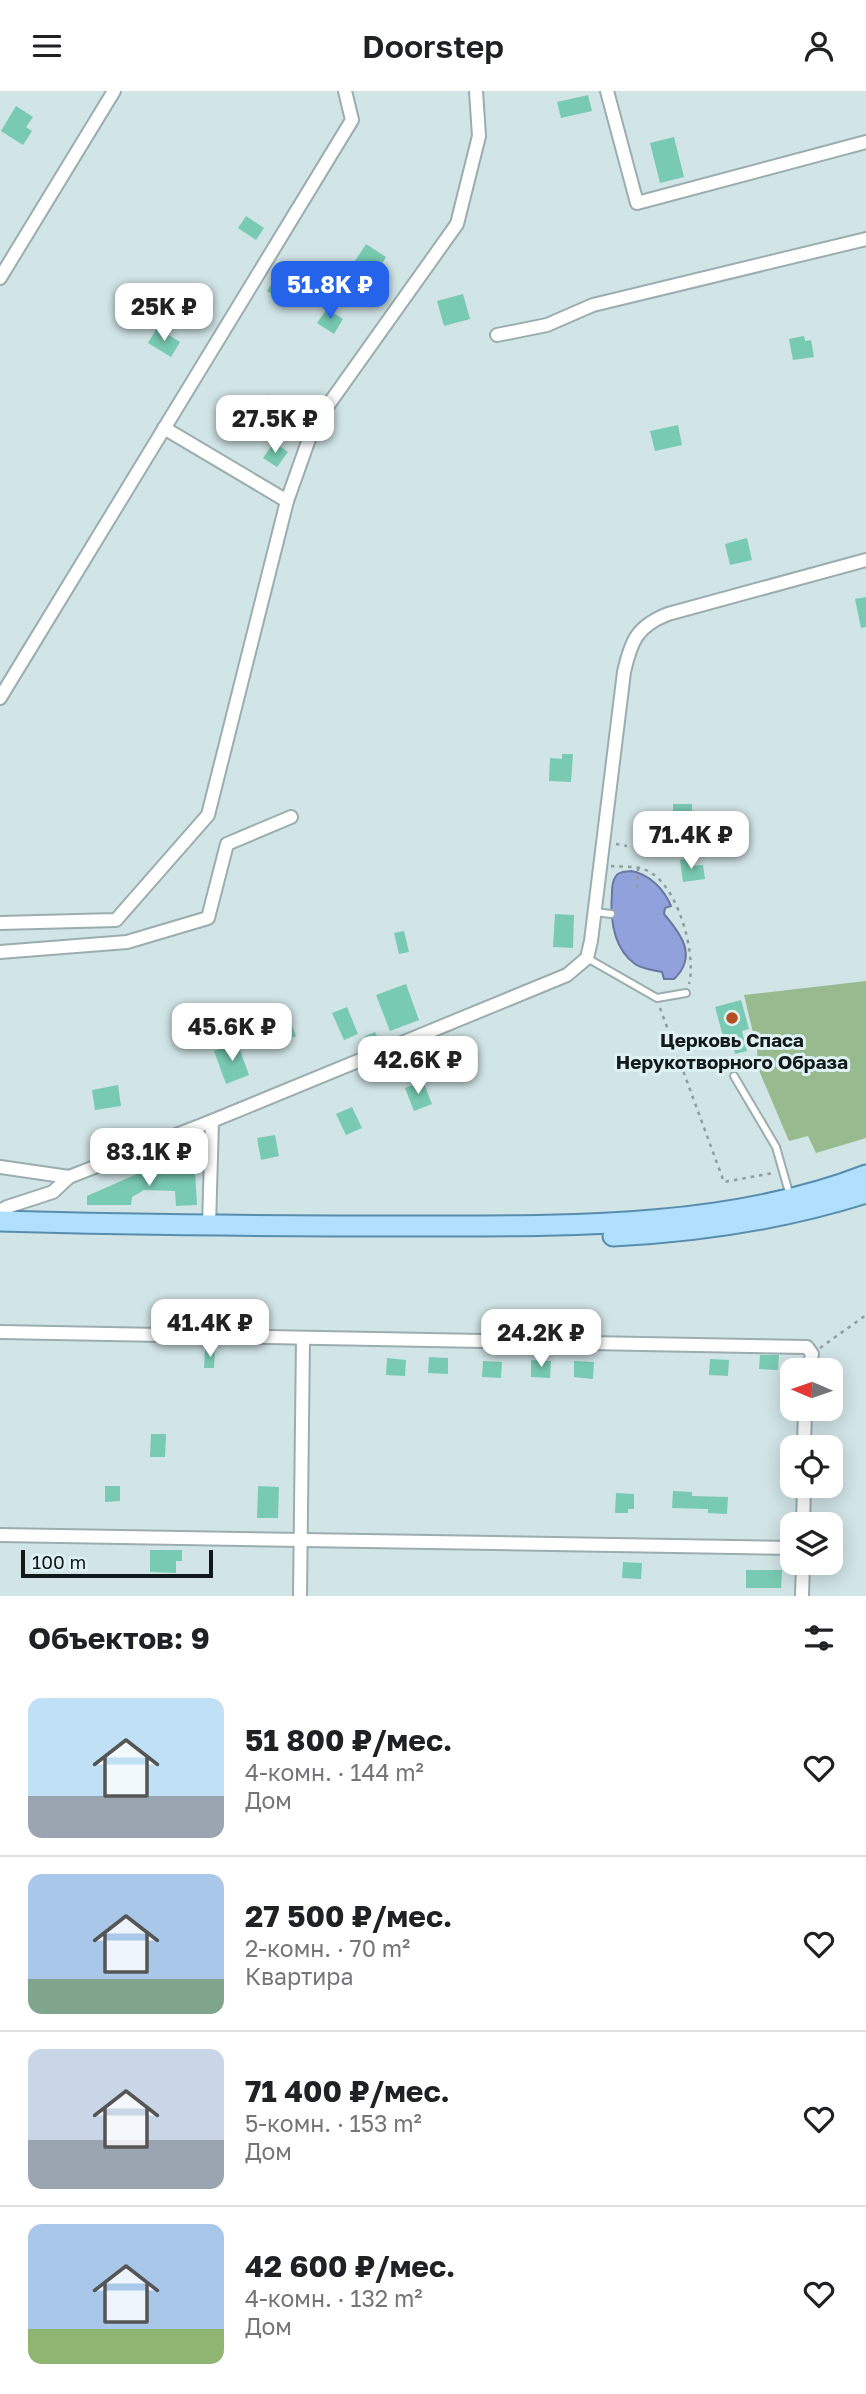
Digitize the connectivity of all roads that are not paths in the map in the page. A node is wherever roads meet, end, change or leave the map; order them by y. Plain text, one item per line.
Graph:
1 (114, 91) edge
2 (345, 91) edge
3 (476, 91) edge
4 (607, 91) edge
5 (866, 142) edge
6 (866, 239) edge
7 (0, 278) edge
8 (497, 335) dead end
9 (164, 428) junction
10 (287, 501) junction
11 (866, 559) edge
12 (0, 698) edge
13 (291, 817) dead end
14 (595, 912) junction
15 (611, 914) dead end
16 (0, 923) edge
17 (0, 952) edge
18 (587, 958) junction
19 (687, 993) road end
20 (734, 1076) dead end
21 (212, 1121) junction
22 (0, 1167) edge
23 (866, 1175) edge
24 (69, 1177) junction
25 (866, 1193) edge
26 (790, 1198) junction
27 (0, 1211) edge
28 (0, 1221) edge
29 (209, 1226) junction
30 (0, 1233) edge
31 (0, 1332) edge
32 (303, 1338) junction
33 (811, 1358) edge
34 (0, 1535) edge
35 (301, 1540) junction
36 (780, 1548) edge
37 (803, 1575) edge
38 (300, 1596) edge
39 (802, 1596) edge

1 - 7 street
2 - 9 street
3 - 10 street
4 - 5 street
6 - 8 street
9 - 10 street
9 - 12 street
10 - 16 street
11 - 14 street
13 - 17 street
14 - 15 lane
14 - 18 street
18 - 19 lane
18 - 21 street
20 - 26 lane
21 - 24 street
21 - 29 street
22 - 24 street
23 - 26 main road
24 - 27 street
25 - 30 main road
26 - 29 main road
28 - 29 main road
31 - 32 street
32 - 33 street
32 - 35 street
34 - 35 street
35 - 36 street
35 - 38 street
37 - 39 street

